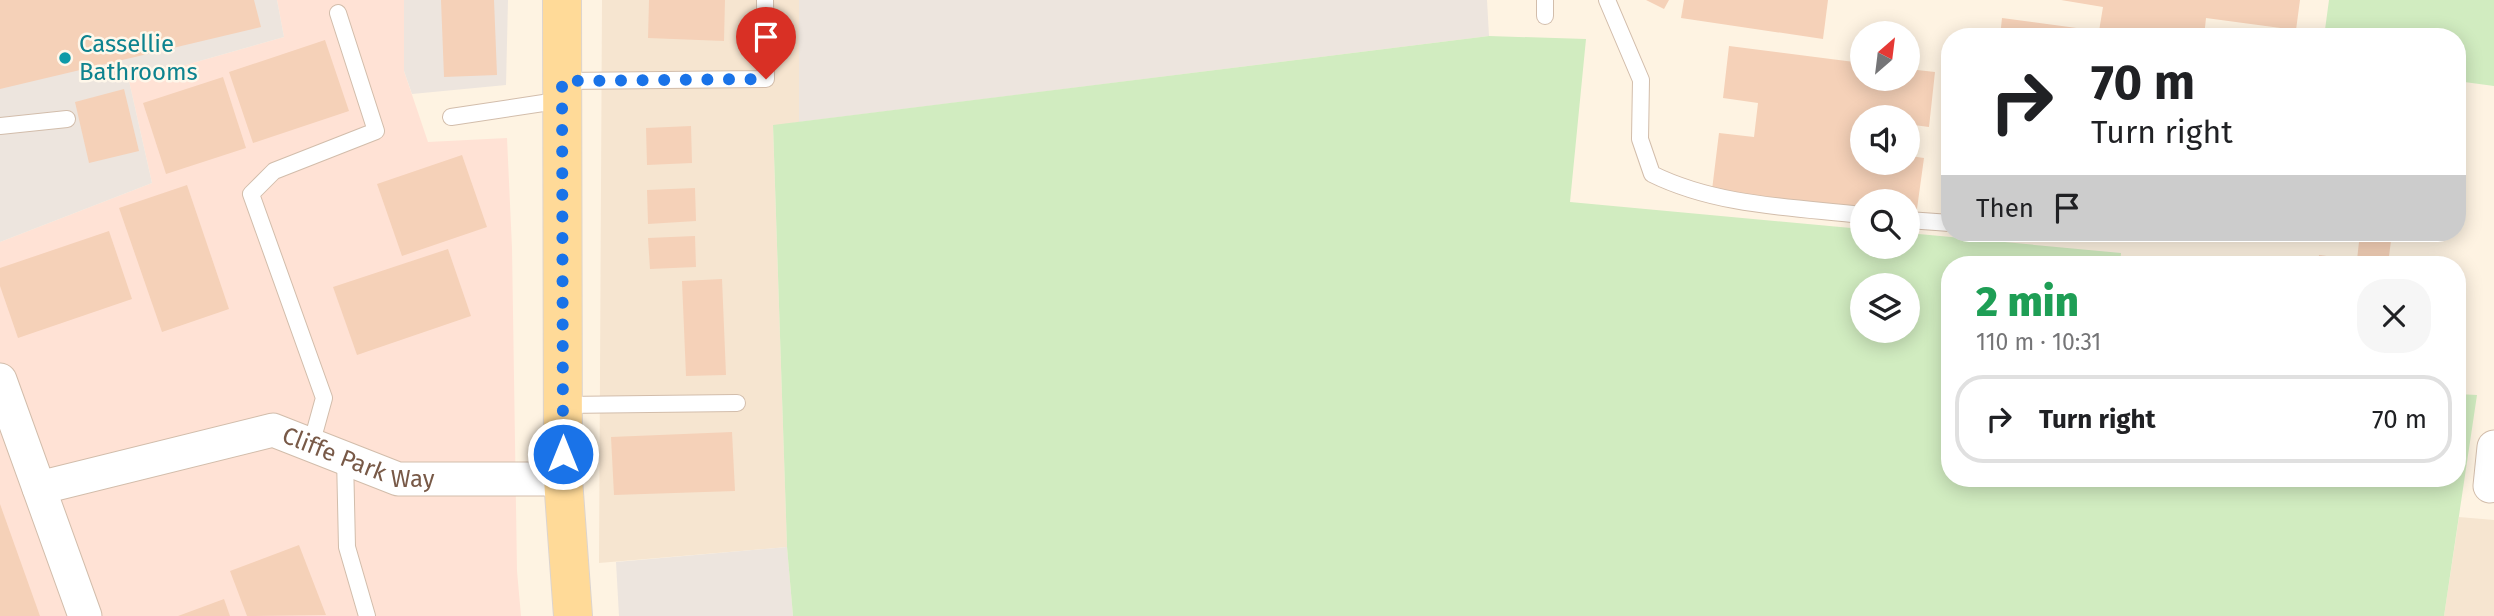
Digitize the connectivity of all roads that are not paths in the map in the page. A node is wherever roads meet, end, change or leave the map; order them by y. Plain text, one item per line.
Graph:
1 (562, 0) edge
2 (765, 0) edge
3 (1607, 0) edge
4 (338, 13) dead end
5 (563, 90) junction
6 (451, 117) dead end
7 (67, 119) dead end
8 (0, 126) edge
9 (1850, 214) edge
10 (1920, 221) edge
11 (1941, 222) edge
12 (0, 380) edge
13 (737, 403) dead end
14 (563, 405) junction
15 (311, 445) junction
16 (2494, 447) edge
17 (345, 457) junction
18 (563, 479) junction
19 (39, 488) junction
20 (2491, 494) edge
21 (85, 616) edge
22 (368, 616) edge
23 (573, 616) edge

1 - 5 main road
2 - 5 lane
3 - 9 lane
4 - 15 lane
5 - 6 lane
5 - 14 main road
7 - 8 lane
10 - 11 lane
12 - 19 street
13 - 14 lane
14 - 18 main road
15 - 17 street, Cliffe Park Way
15 - 19 street, Cliffe Park Way
16 - 20 street
17 - 18 street, Cliffe Park Way
17 - 22 lane
18 - 23 main road
19 - 21 street

